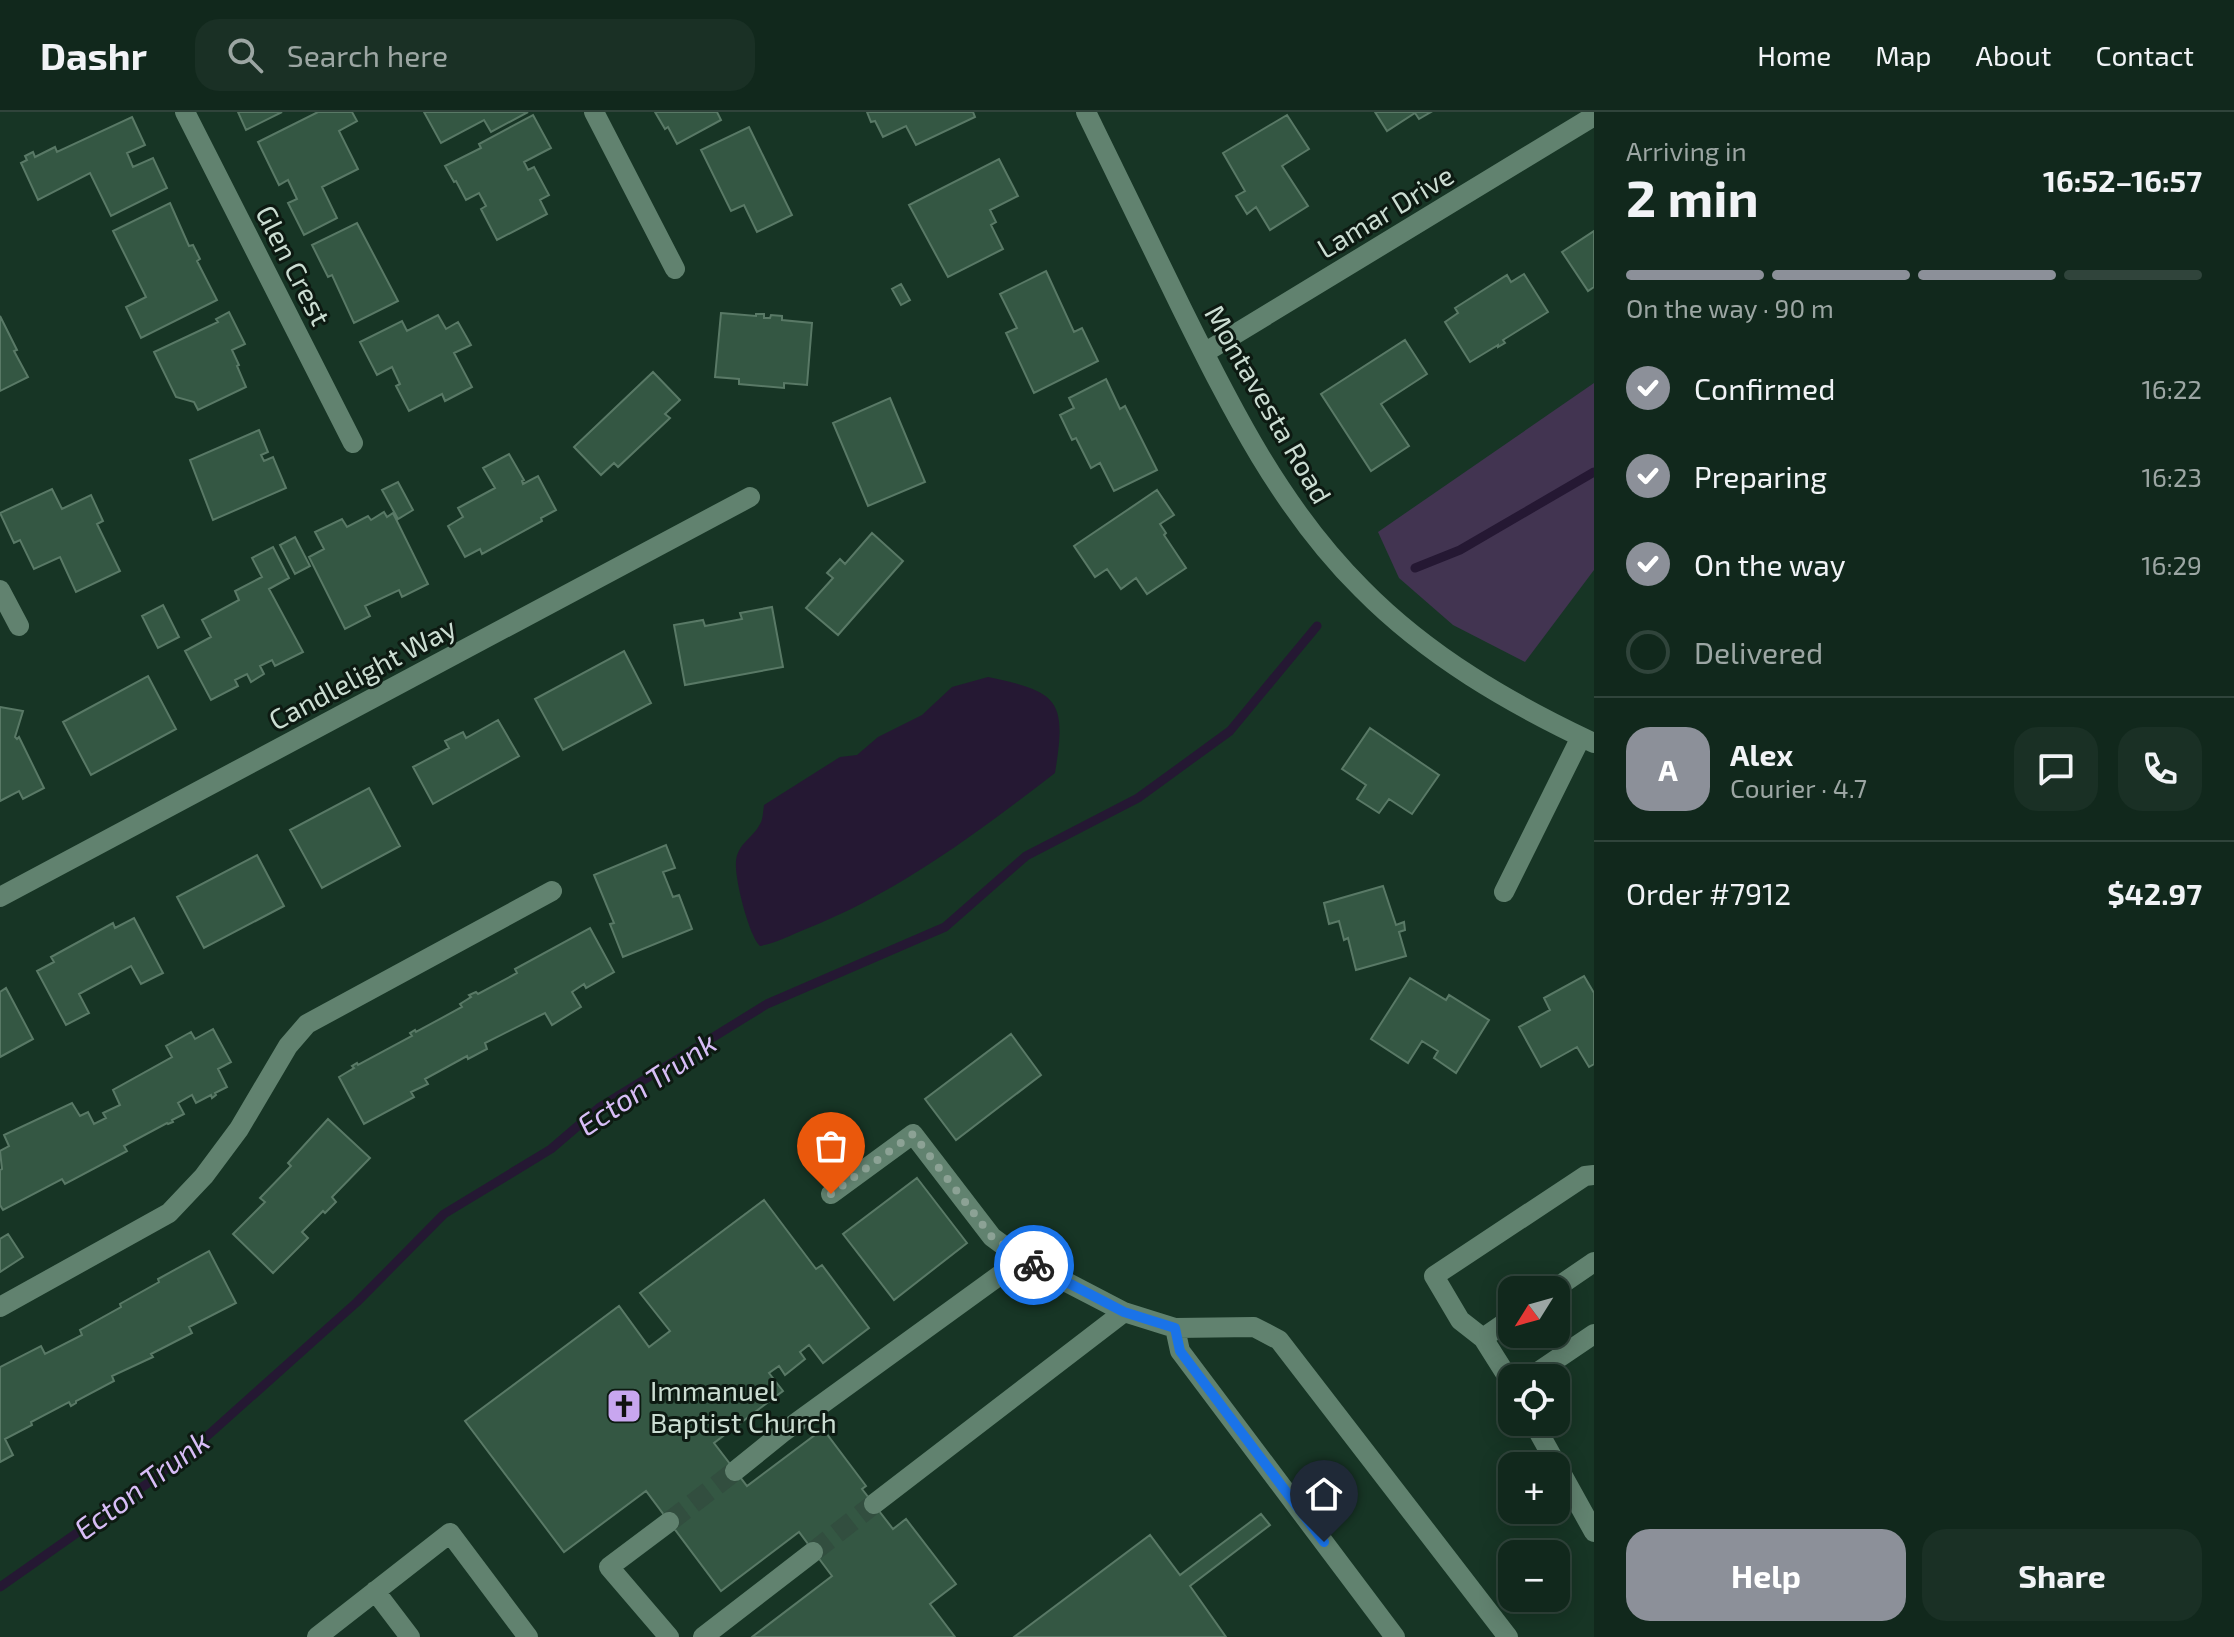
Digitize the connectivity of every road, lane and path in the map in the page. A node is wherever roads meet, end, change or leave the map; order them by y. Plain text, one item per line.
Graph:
1 (185, 112) edge
2 (594, 112) edge
3 (1086, 112) edge
4 (1594, 116) edge
5 (675, 269) dead end
6 (1204, 353) junction
7 (353, 443) dead end
8 (750, 497) dead end
9 (0, 590) edge
10 (19, 626) dead end
11 (1588, 740) edge
12 (552, 891) dead end
13 (1504, 892) dead end
14 (0, 897) edge
15 (1594, 1175) edge
16 (831, 1194) dead end
17 (1022, 1259) junction
18 (1594, 1262) edge
19 (1570, 1278) edge
20 (0, 1307) edge
21 (1124, 1312) junction
22 (1175, 1328) junction
23 (1498, 1328) edge
24 (1594, 1334) edge
25 (1483, 1338) junction
26 (1499, 1364) edge
27 (1550, 1364) edge
28 (1541, 1436) edge
29 (735, 1471) tunnel mouth
30 (874, 1504) tunnel mouth
31 (669, 1522) tunnel mouth
32 (1594, 1532) edge
33 (813, 1552) tunnel mouth
34 (375, 1591) junction
35 (317, 1637) edge
36 (410, 1637) edge
37 (528, 1637) edge
38 (669, 1637) edge
39 (703, 1637) edge
40 (1395, 1637) edge
41 (1508, 1637) edge

1 - 7 street, Glen Crest
2 - 5 street
3 - 6 street, Montavesta Road
4 - 6 street, Lamar Drive
6 - 11 street, Montavesta Road
8 - 14 street, Candlelight Way
9 - 10 street
11 - 13 street
12 - 20 street
15 - 25 street
16 - 17 street
17 - 21 street
17 - 29 street
18 - 19 street
21 - 22 street
21 - 30 street
22 - 40 street
22 - 41 street
23 - 25 street
24 - 27 street
25 - 26 street
28 - 32 street
31 - 38 street
33 - 39 street
34 - 35 street
34 - 36 street
34 - 37 street

